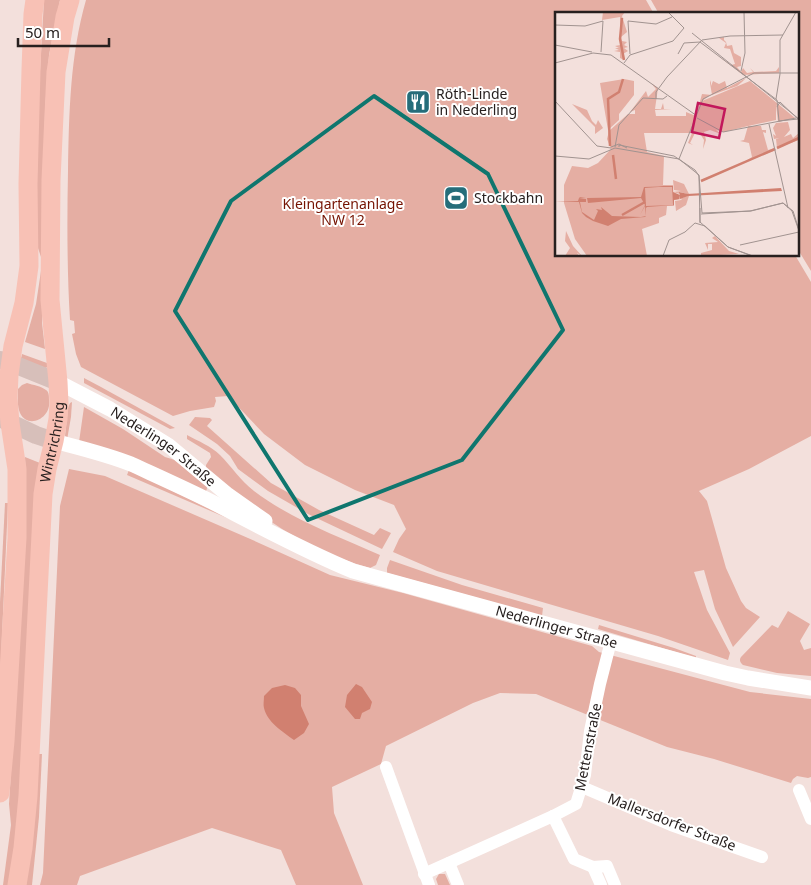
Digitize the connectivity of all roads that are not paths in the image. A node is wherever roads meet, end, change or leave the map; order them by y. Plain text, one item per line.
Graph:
1 (35, 0) edge
2 (70, 0) edge
3 (5, 361) edge
4 (58, 382) junction
5 (5, 421) edge
6 (54, 440) junction
7 (305, 549) junction
8 (611, 641) junction
9 (811, 688) edge
10 (386, 767) dead end
11 (582, 787) junction
12 (799, 790) dead end
13 (0, 793) edge
14 (553, 816) junction
15 (811, 819) edge
16 (762, 857) dead end
17 (449, 863) junction
18 (593, 866) junction
19 (427, 879) edge
20 (17, 885) edge
21 (458, 885) edge
22 (601, 885) edge
23 (615, 885) edge

1 - 3 main road, Wintrichring
2 - 4 main road, Wintrichring
3 - 4 main road, Nederlinger Straße
3 - 5 main road, Wintrichring
4 - 6 main road, Wintrichring
4 - 7 street, Nederlinger Straße
5 - 6 main road
5 - 13 main road, Wintrichring
6 - 7 street, Nederlinger Straße
6 - 20 main road, Wintrichring
7 - 8 street, Nederlinger Straße
8 - 9 street, Nederlinger Straße
8 - 11 street, Mettenstraße
10 - 19 street
11 - 14 street, Mettenstraße
11 - 16 street, Mallersdorfer Straße
12 - 15 street
14 - 17 street, Mettenstraße
14 - 18 street
17 - 19 street, Mettenstraße
17 - 21 street
18 - 22 street
18 - 23 street

